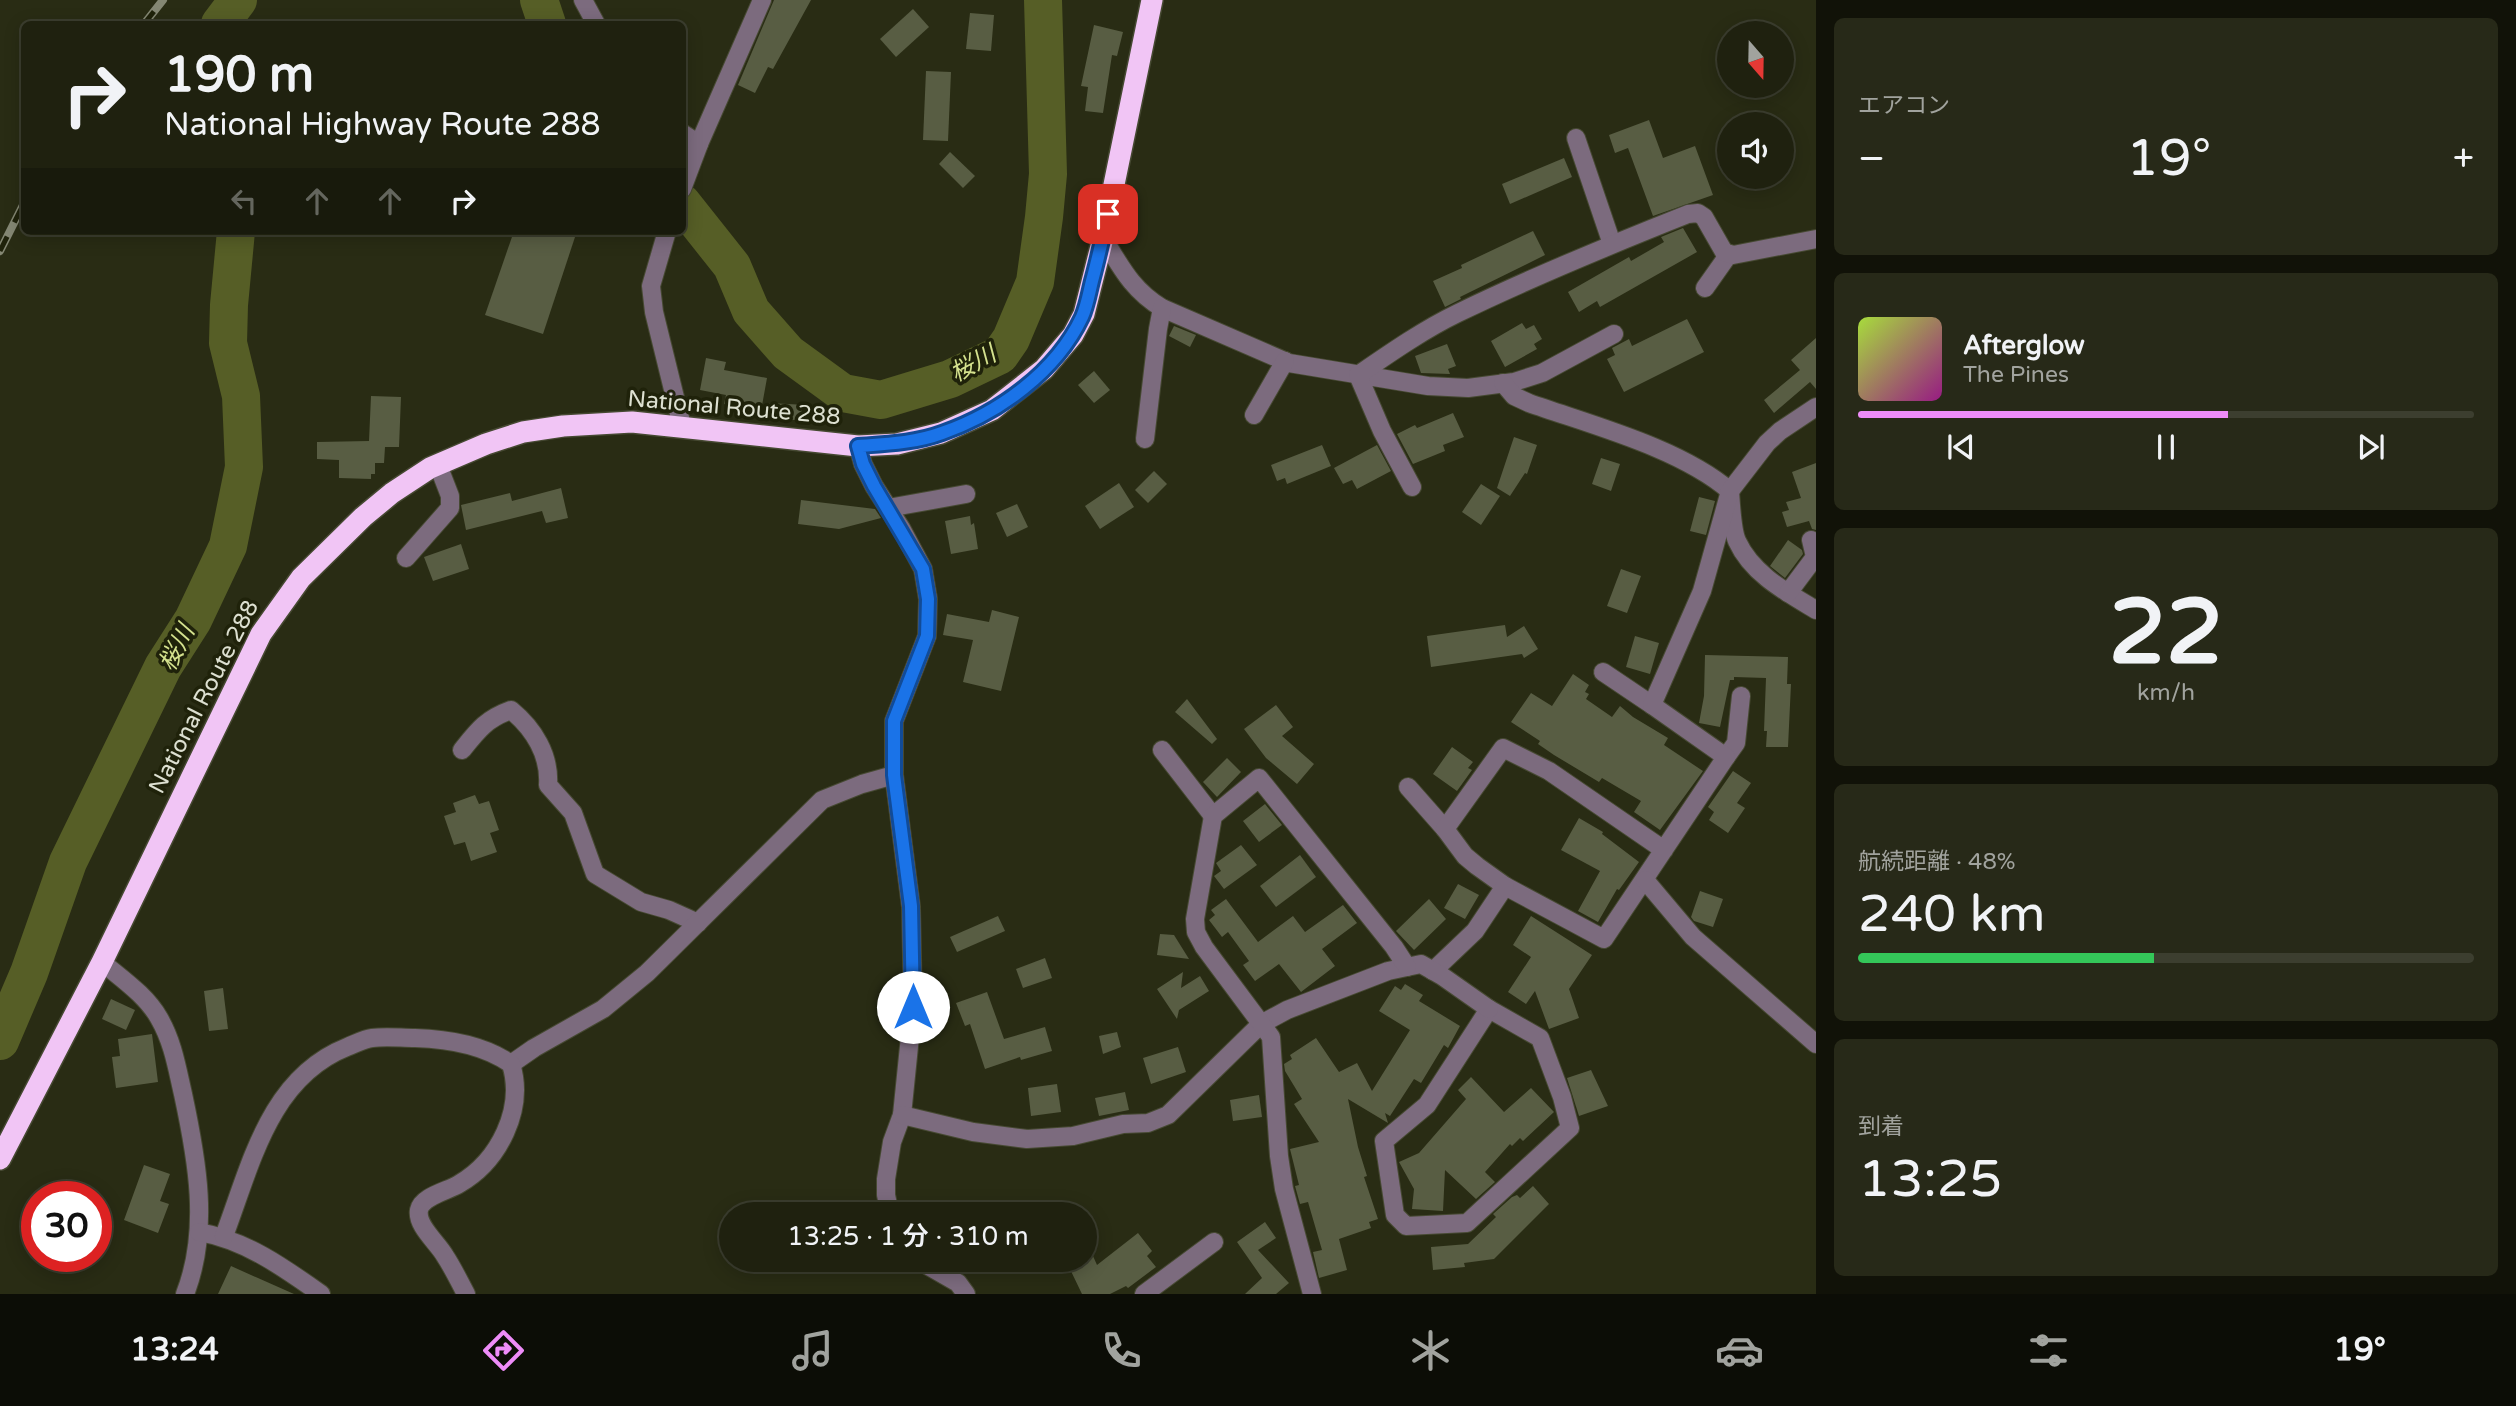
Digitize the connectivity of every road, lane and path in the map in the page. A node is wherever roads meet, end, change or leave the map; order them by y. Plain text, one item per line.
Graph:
1 (583, 0) edge
2 (762, 0) edge
3 (1152, 0) edge
4 (594, 21) edge
5 (686, 136) edge
6 (1576, 138) dead end
7 (698, 146) junction
8 (686, 178) edge
9 (665, 235) edge
10 (1103, 238) junction
11 (1816, 239) edge
12 (1612, 244) junction
13 (1729, 254) junction
14 (1705, 288) dead end
15 (1163, 308) junction
16 (1614, 334) dead end
17 (1284, 361) junction
18 (1359, 375) junction
19 (1503, 383) junction
20 (1816, 407) edge
21 (1254, 415) dead end
22 (682, 426) junction
23 (1145, 439) dead end
24 (858, 446) junction
25 (438, 465) junction
26 (1412, 487) dead end
27 (1730, 491) junction
28 (966, 494) dead end
29 (888, 508) junction
30 (1811, 540) dead end
31 (406, 558) dead end
32 (1788, 593) junction
33 (1816, 610) edge
34 (1603, 672) dead end
35 (1741, 696) dead end
36 (1652, 705) junction
37 (462, 750) dead end
38 (1162, 750) dead end
39 (1726, 757) junction
40 (894, 775) junction
41 (1408, 787) dead end
42 (1213, 816) junction
43 (1445, 829) junction
44 (1664, 850) junction
45 (1645, 880) junction
46 (1505, 886) junction
47 (698, 923) junction
48 (102, 962) junction
49 (1407, 967) junction
50 (1433, 971) junction
51 (1489, 1009) junction
52 (1261, 1024) junction
53 (1816, 1044) edge
54 (511, 1064) junction
55 (902, 1115) junction
56 (0, 1159) edge
57 (887, 1202) edge
58 (199, 1232) junction
59 (224, 1236) junction
60 (1214, 1242) dead end
61 (939, 1272) edge
62 (1150, 1292) edge
63 (185, 1294) edge
64 (321, 1294) edge
65 (466, 1294) edge
66 (966, 1294) edge
67 (1312, 1294) edge

1 - 4 street
2 - 7 street
3 - 10 highway, National Route 288
5 - 7 street
6 - 12 street
7 - 8 street
9 - 22 street
10 - 15 street
10 - 24 highway, National Route 288
11 - 13 street
12 - 13 street
12 - 18 street
13 - 14 street
15 - 17 street
15 - 23 street
16 - 19 street
17 - 18 street
17 - 21 street
18 - 19 street
18 - 26 street
19 - 27 street
20 - 27 street
22 - 24 highway, National Route 288
22 - 25 highway, National Route 288
24 - 29 street
25 - 31 street
25 - 48 highway, National Route 288
27 - 32 street
27 - 36 street
28 - 29 street
29 - 40 street
30 - 32 street
32 - 33 street
34 - 36 street
35 - 39 street
36 - 39 street
37 - 47 street
38 - 42 street
39 - 44 street
40 - 47 street
40 - 55 street
41 - 43 street
42 - 49 street
42 - 52 street
43 - 44 street
43 - 46 street
44 - 45 street
45 - 46 street
45 - 53 street
46 - 50 street
47 - 54 street
48 - 56 highway, National Route 288
48 - 58 street
49 - 50 street
49 - 52 street
50 - 51 street
51 - 51 street
52 - 55 street
52 - 67 street
54 - 59 street
54 - 65 street
55 - 57 street
58 - 59 street
58 - 63 street
59 - 64 street
60 - 62 street
61 - 66 street

